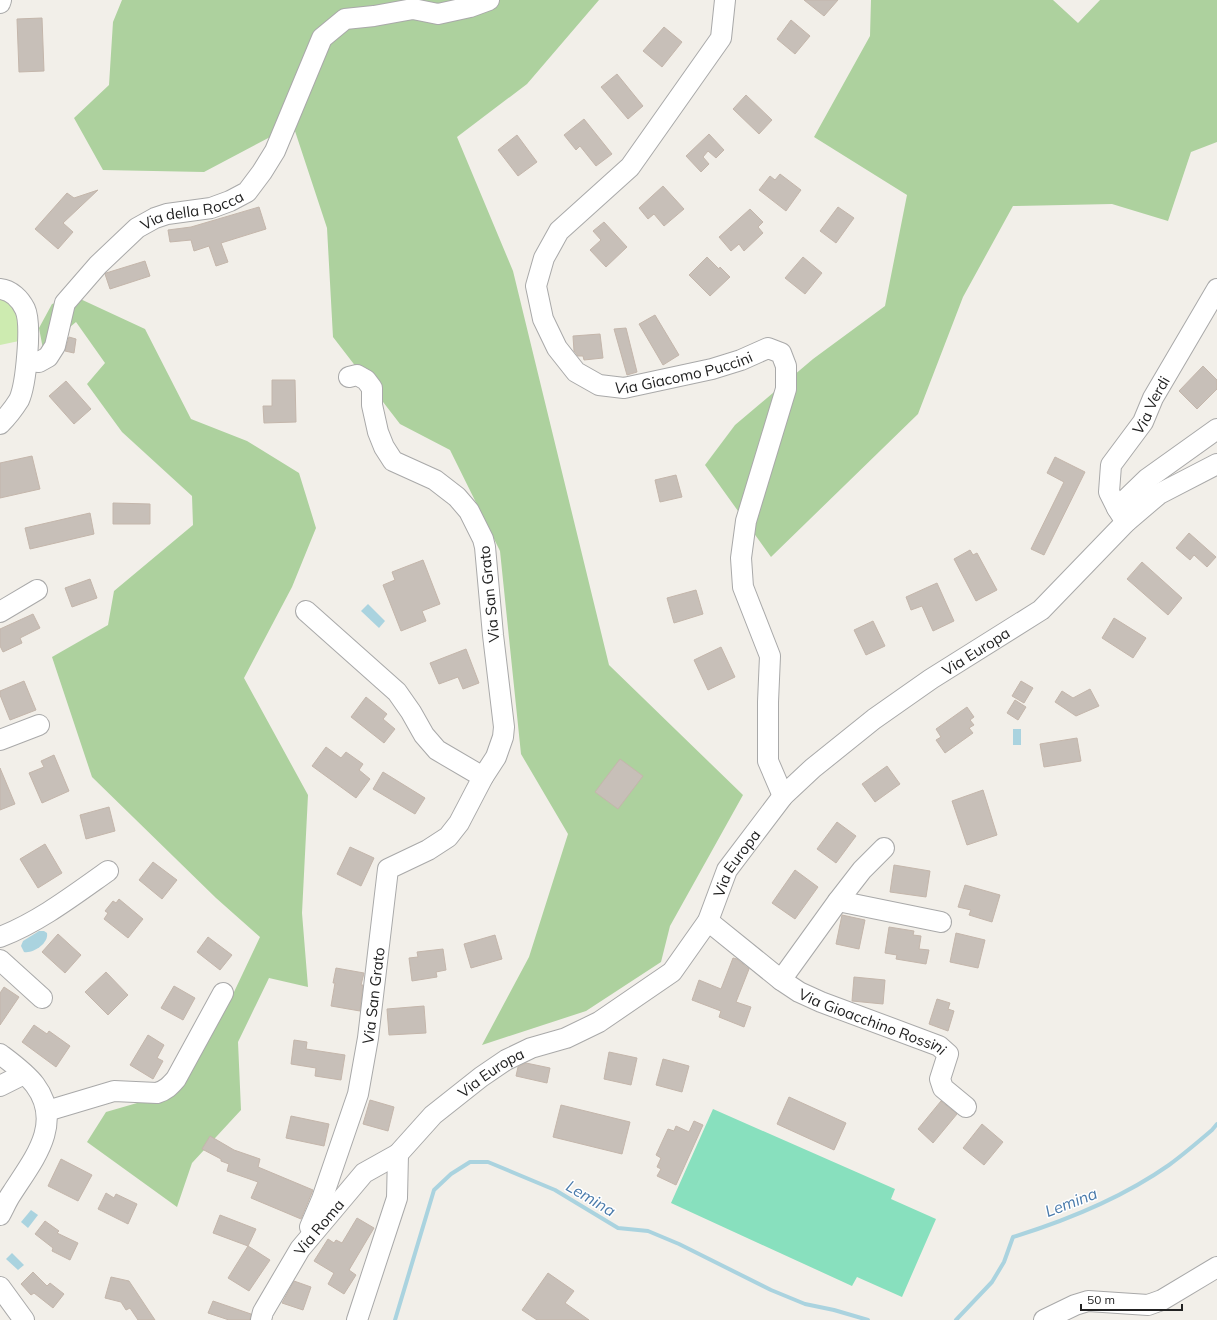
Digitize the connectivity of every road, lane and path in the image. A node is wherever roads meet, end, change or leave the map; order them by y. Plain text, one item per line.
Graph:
1 (1, 0) edge
2 (391, 0) edge
3 (489, 0) edge
4 (725, 0) edge
5 (0, 3) edge
6 (374, 16) junction
7 (0, 289) edge
8 (1217, 289) edge
9 (27, 361) junction
10 (349, 377) dead end
11 (0, 424) edge
12 (1217, 429) edge
13 (1217, 464) edge
14 (1122, 515) junction
15 (37, 590) dead end
16 (306, 611) dead end
17 (0, 612) edge
18 (39, 725) dead end
19 (0, 740) edge
20 (483, 777) junction
21 (783, 796) junction
22 (884, 848) dead end
23 (108, 871) dead end
24 (838, 901) junction
25 (708, 921) junction
26 (942, 922) dead end
27 (0, 937) edge
28 (0, 960) edge
29 (781, 980) junction
30 (223, 993) dead end
31 (42, 998) dead end
32 (0, 1054) edge
33 (24, 1074) junction
34 (0, 1086) edge
35 (966, 1107) dead end
36 (47, 1111) junction
37 (398, 1154) junction
38 (0, 1215) edge
39 (300, 1249) junction
40 (1217, 1267) edge
41 (0, 1287) edge
42 (24, 1320) edge
43 (261, 1320) edge
44 (357, 1320) edge
45 (1044, 1320) edge

1 - 5 street
2 - 6 street
3 - 6 street
4 - 21 street, Via Giacomo Puccini
6 - 9 street, Via della Rocca
7 - 9 street
8 - 14 street, Via Verdi
9 - 11 street
10 - 20 street, Via San Grato
12 - 14 street
13 - 14 street, Via Europa
14 - 21 street, Via Europa
15 - 17 street
16 - 20 street
18 - 19 street
20 - 39 street, Via San Grato
21 - 25 street, Via Europa
22 - 24 street, Via Gioacchino Rossini
23 - 27 street
24 - 26 street
24 - 29 street, Via Gioacchino Rossini
25 - 29 street, Via Gioacchino Rossini
25 - 37 street, Via Europa
28 - 31 street
29 - 35 street, Via Gioacchino Rossini
30 - 36 street
32 - 33 street
33 - 34 street
33 - 36 street
36 - 38 street
37 - 39 street, Via Roma
37 - 44 street
39 - 43 street, Via Roma
40 - 45 street
41 - 42 street

